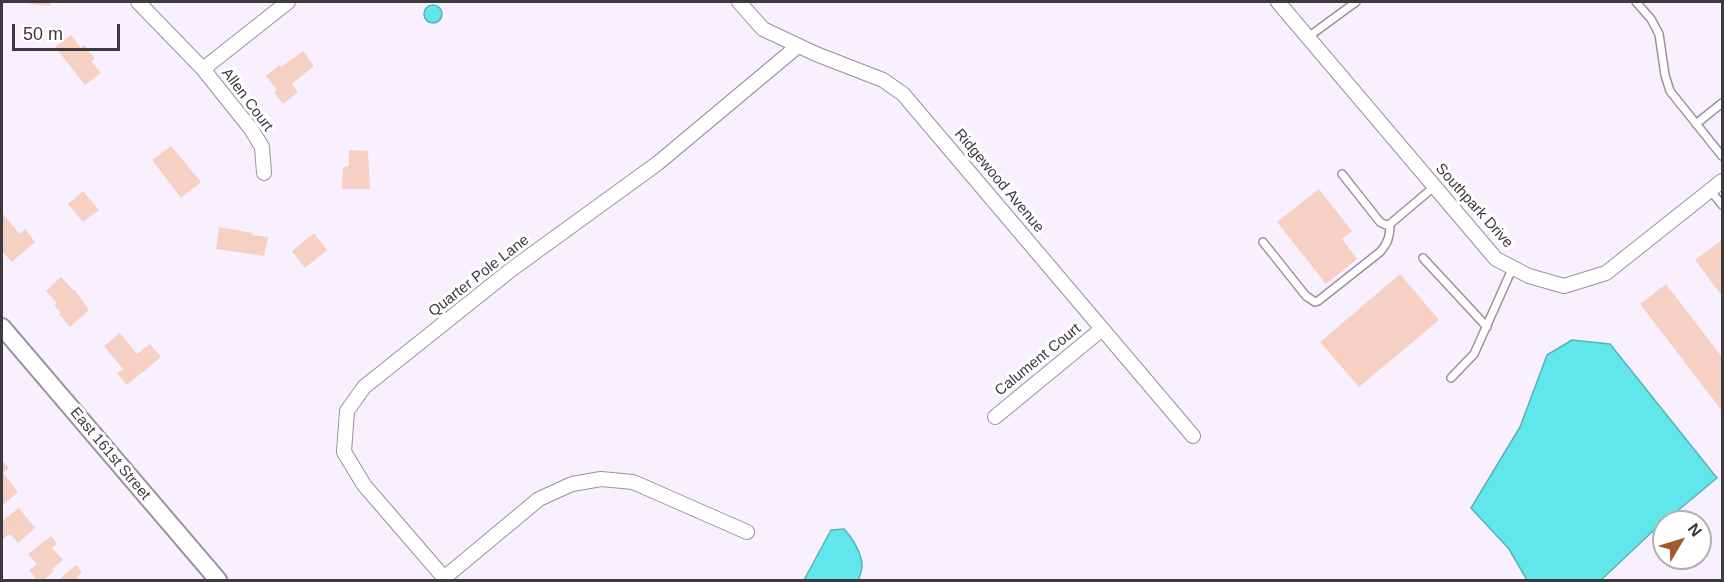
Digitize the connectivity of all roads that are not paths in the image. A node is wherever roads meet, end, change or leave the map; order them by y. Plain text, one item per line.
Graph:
1 (138, 2) edge
2 (288, 2) edge
3 (739, 2) edge
4 (1278, 2) edge
5 (1356, 2) edge
6 (1636, 2) edge
7 (1308, 37) junction
8 (798, 46) junction
9 (203, 69) junction
10 (1722, 103) edge
11 (1696, 124) junction
12 (1722, 156) edge
13 (264, 173) dead end
14 (1342, 174) dead end
15 (1722, 181) edge
16 (1434, 186) junction
17 (1711, 191) junction
18 (1722, 205) edge
19 (1390, 224) junction
20 (1263, 242) dead end
21 (1423, 258) dead end
22 (1513, 267) junction
23 (2, 327) edge
24 (1487, 327) junction
25 (1102, 329) junction
26 (1450, 378) dead end
27 (995, 417) dead end
28 (1193, 436) dead end
29 (747, 532) dead end
30 (445, 579) edge
31 (218, 580) edge

1 - 9 street, Allen Court
2 - 9 street
3 - 8 street, Ridgewood Avenue
4 - 7 street, Southpark Drive
5 - 7 lane
6 - 11 lane
7 - 16 street, Southpark Drive
8 - 25 street, Ridgewood Avenue
8 - 30 street, Quarter Pole Lane
9 - 13 street, Allen Court
10 - 11 lane
11 - 12 lane
14 - 19 lane
15 - 17 street, Southpark Drive
16 - 19 lane
16 - 22 street, Southpark Drive
17 - 18 lane
17 - 22 street, Southpark Drive
19 - 20 lane
21 - 24 lane
22 - 24 lane
23 - 31 street, East 161st Street
24 - 26 lane
25 - 27 street, Calument Court
25 - 28 street, Ridgewood Avenue
29 - 30 street

